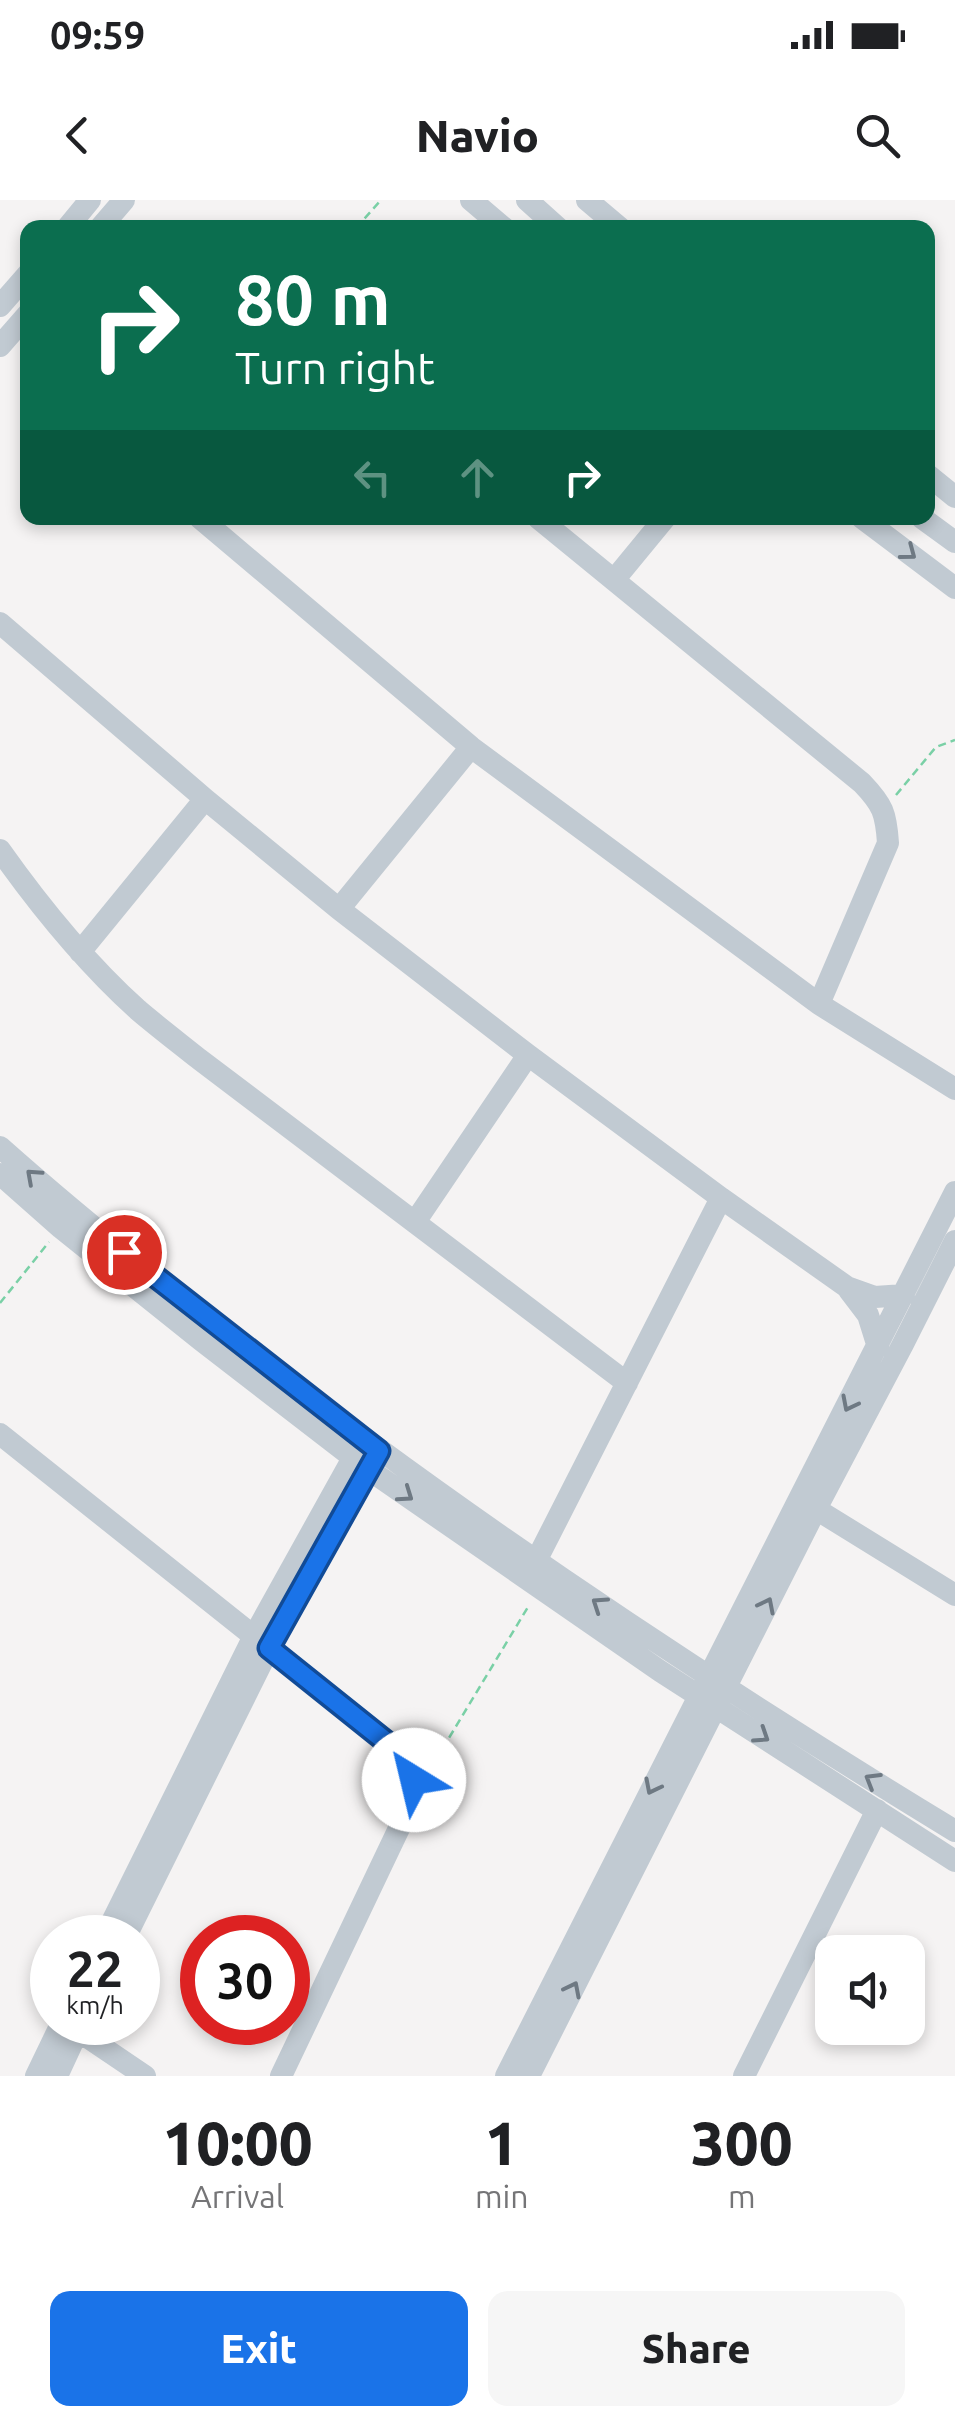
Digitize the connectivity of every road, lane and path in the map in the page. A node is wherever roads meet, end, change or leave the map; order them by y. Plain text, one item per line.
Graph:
1 (90, 200) edge
2 (124, 200) edge
3 (381, 200) edge
4 (472, 200) edge
5 (527, 200) edge
6 (586, 200) edge
7 (74, 220) edge
8 (107, 220) edge
9 (363, 220) edge
10 (495, 220) edge
11 (549, 220) edge
12 (610, 220) edge
13 (20, 283) edge
14 (0, 306) edge
15 (935, 481) edge
16 (955, 497) edge
17 (208, 525) edge
18 (547, 525) edge
19 (659, 525) edge
20 (871, 525) edge
21 (932, 525) edge
22 (955, 542) edge
23 (614, 580) junction
24 (955, 588) edge
25 (0, 625) edge
26 (955, 740) edge
27 (471, 747) junction
28 (205, 800) junction
29 (884, 811) junction
30 (0, 850) edge
31 (339, 909) junction
32 (80, 952) junction
33 (819, 1004) junction
34 (528, 1056) junction
35 (955, 1090) edge
36 (0, 1146) edge
37 (0, 1174) edge
38 (955, 1192) edge
39 (721, 1198) junction
40 (415, 1222) junction
41 (61, 1228) junction
42 (955, 1241) edge
43 (847, 1287) junction
44 (904, 1295) junction
45 (0, 1303) edge
46 (878, 1347) junction
47 (627, 1382) junction
48 (0, 1434) edge
49 (366, 1455) junction
50 (816, 1509) junction
51 (536, 1561) junction
52 (539, 1588) junction
53 (955, 1594) edge
54 (262, 1642) junction
55 (712, 1691) junction
56 (414, 1780) junction
57 (876, 1810) junction
58 (955, 1831) edge
59 (955, 1861) edge
60 (116, 1915) edge
61 (136, 1915) edge
62 (58, 2045) edge
63 (66, 2045) edge
64 (88, 2045) edge
65 (96, 2045) edge
66 (36, 2076) edge
67 (57, 2076) edge
68 (122, 2076) edge
69 (145, 2076) edge
70 (281, 2076) edge
71 (506, 2076) edge
72 (530, 2076) edge
73 (744, 2076) edge

1 - 7 street
2 - 8 street
3 - 9 path
4 - 10 street
5 - 11 street
6 - 12 street
13 - 14 street
15 - 16 street
17 - 27 street
18 - 23 street
19 - 23 street
20 -> 24 street
21 - 22 street
23 - 29 street
25 - 28 street
26 - 29 path
27 - 31 street
27 - 33 street
28 - 31 street
28 - 32 street
29 - 33 street
30 - 32 street
31 - 34 street
32 - 40 street
33 - 35 street
34 - 39 street
34 - 40 street
49 -> 36 street
37 - 41 street
38 - 44 street
39 - 43 street
39 - 47 street
40 - 47 street
41 - 45 path
41 - 49 street
42 - 50 street
43 - 44 street
43 - 46 street
44 - 46 street
46 -> 55 street
47 - 51 street
48 - 54 street
49 - 51 street
49 -> 52 street
49 - 54 street
50 - 53 street
55 -> 50 street
55 -> 51 street
52 - 55 street
52 - 56 path
54 - 56 street
54 - 60 street
54 - 61 street
55 -> 57 street
58 -> 55 street
55 -> 71 street
72 -> 55 street
56 - 70 street
57 - 59 street
57 - 73 street
62 - 66 street
63 - 67 street
64 - 68 street
65 - 69 street

